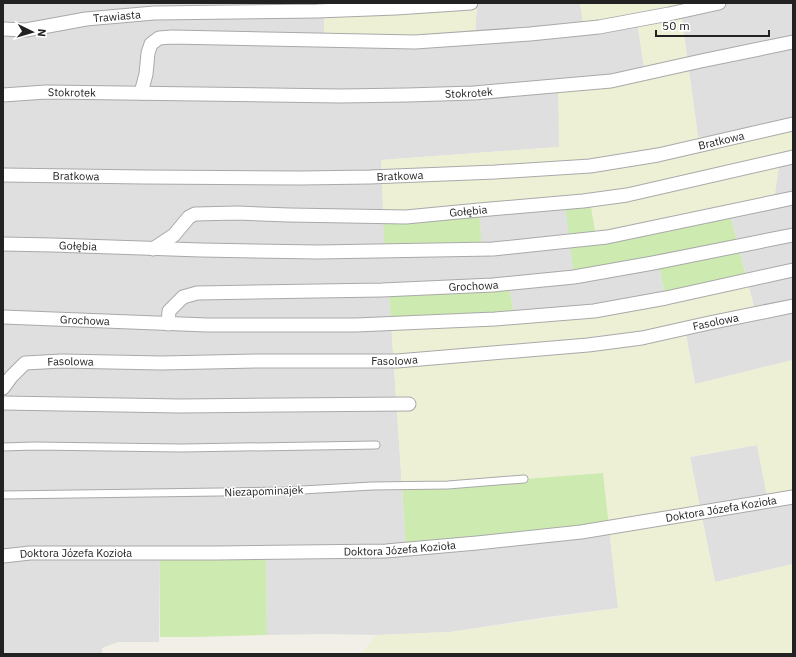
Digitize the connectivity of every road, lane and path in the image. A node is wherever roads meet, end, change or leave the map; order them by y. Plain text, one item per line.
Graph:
1 (471, 3) edge
2 (719, 3) edge
3 (3, 29) edge
4 (793, 42) edge
5 (141, 93) junction
6 (3, 95) edge
7 (793, 124) edge
8 (793, 158) edge
9 (3, 175) edge
10 (793, 198) edge
11 (793, 234) edge
12 (3, 244) edge
13 (152, 249) junction
14 (793, 270) edge
15 (793, 306) edge
16 (3, 317) edge
17 (168, 324) junction
18 (3, 388) edge
19 (3, 403) edge
20 (409, 404) dead end
21 (376, 445) dead end
22 (3, 447) edge
23 (524, 479) dead end
24 (3, 495) edge
25 (793, 497) edge
26 (3, 556) edge

1 - 3 street, Trawiasta
2 - 5 street
4 - 5 street, Stokrotek
5 - 6 street, Stokrotek
7 - 9 street, Bratkowa
8 - 13 street, Gołębia
10 - 13 street, Gołębia
11 - 17 street, Grochowa
12 - 13 street, Gołębia
14 - 17 street, Grochowa
15 - 18 street, Fasolowa
16 - 17 street, Grochowa
19 - 20 street
21 - 22 lane
23 - 24 lane, Niezapominajek
25 - 26 street, Doktora Józefa Kozioła

